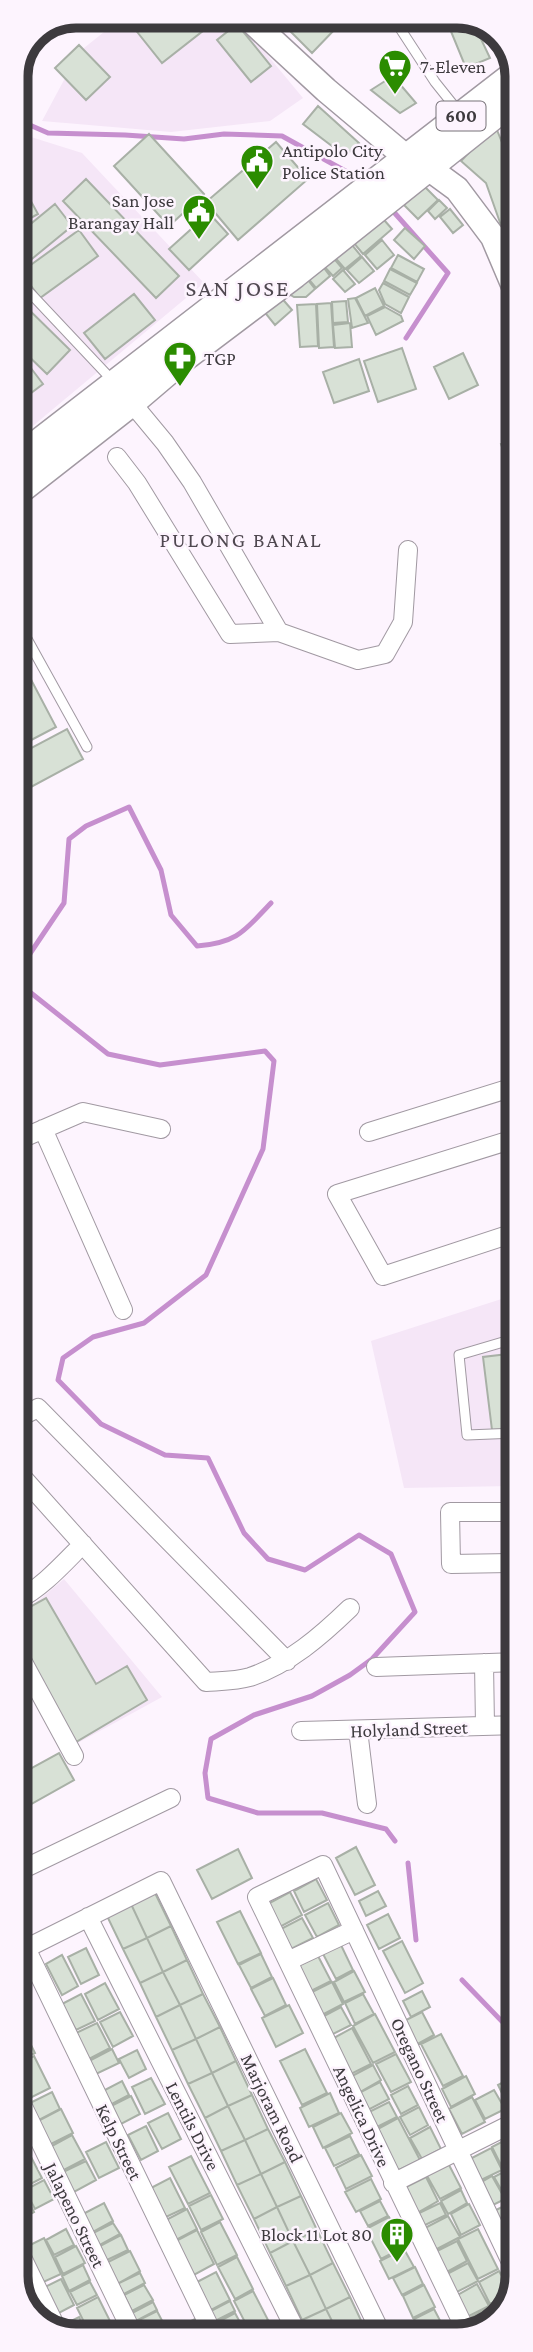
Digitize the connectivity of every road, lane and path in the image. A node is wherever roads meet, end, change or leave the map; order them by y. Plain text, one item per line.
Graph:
1 (259, 28) edge
2 (400, 28) edge
3 (505, 83) edge
4 (505, 104) edge
5 (462, 116) junction
6 (417, 163) junction
7 (505, 265) edge
8 (28, 291) edge
9 (123, 392) junction
10 (28, 443) edge
11 (117, 457) dead end
12 (28, 481) edge
13 (408, 550) dead end
14 (279, 632) junction
15 (28, 641) edge
16 (87, 747) dead end
17 (505, 1090) edge
18 (43, 1129) junction
19 (160, 1129) dead end
20 (369, 1132) dead end
21 (28, 1136) edge
22 (505, 1142) edge
23 (505, 1236) edge
24 (123, 1310) dead end
25 (505, 1342) edge
26 (28, 1413) edge
27 (505, 1434) edge
28 (28, 1483) edge
29 (505, 1512) edge
30 (83, 1544) junction
31 (505, 1563) edge
32 (28, 1595) edge
33 (350, 1608) dead end
34 (287, 1661) junction
35 (505, 1662) edge
36 (484, 1663) junction
37 (376, 1667) dead end
38 (28, 1673) edge
39 (505, 1725) edge
40 (485, 1726) junction
41 (358, 1730) junction
42 (301, 1731) dead end
43 (74, 1756) dead end
44 (171, 1798) dead end
45 (368, 1804) dead end
46 (28, 1867) edge
47 (257, 1897) joint
48 (88, 1917) junction
49 (354, 1930) junction
50 (28, 1947) edge
51 (288, 1961) junction
52 (28, 1964) edge
53 (28, 2117) edge
54 (505, 2127) edge
55 (458, 2150) junction
56 (393, 2183) junction
57 (505, 2250) edge
58 (28, 2270) edge
59 (51, 2317) edge
60 (462, 2323) edge
61 (128, 2324) edge
62 (208, 2324) edge
63 (292, 2324) edge
64 (377, 2324) edge

1 - 6 street
2 - 5 lane
3 - 5 main road, 600
4 - 6 main road, 600
5 - 6 main road, 600
6 - 7 street
6 - 9 main road, 600
8 - 9 lane
9 - 10 main road, 600
9 - 12 main road, 600
9 - 14 street
11 - 14 street
13 - 14 street
15 - 16 lane
17 - 20 street
18 - 19 street
18 - 21 street
18 - 24 street
22 - 23 street
25 - 27 lane
26 - 34 street
28 - 30 street
29 - 31 street
30 - 32 street
30 - 34 street
33 - 34 street
35 - 36 street
36 - 37 street
36 - 40 street
38 - 43 street
39 - 40 street, Holyland Street
40 - 41 street, Holyland Street
41 - 42 street, Holyland Street
41 - 45 street
44 - 46 street
47 - 49 street, Oregano Street
47 - 51 street, Angelica Drive
48 - 50 street
48 - 63 street, Lentils Drive
48 - 64 street, Marjoram Road
49 - 51 street
49 - 55 street, Oregano Street
51 - 56 street, Angelica Drive
52 - 62 street, Kelp Street
53 - 61 street, Jalapeno Street
54 - 55 street
55 - 56 street
55 - 57 street, Oregano Street
56 - 60 street, Angelica Drive
58 - 59 street

